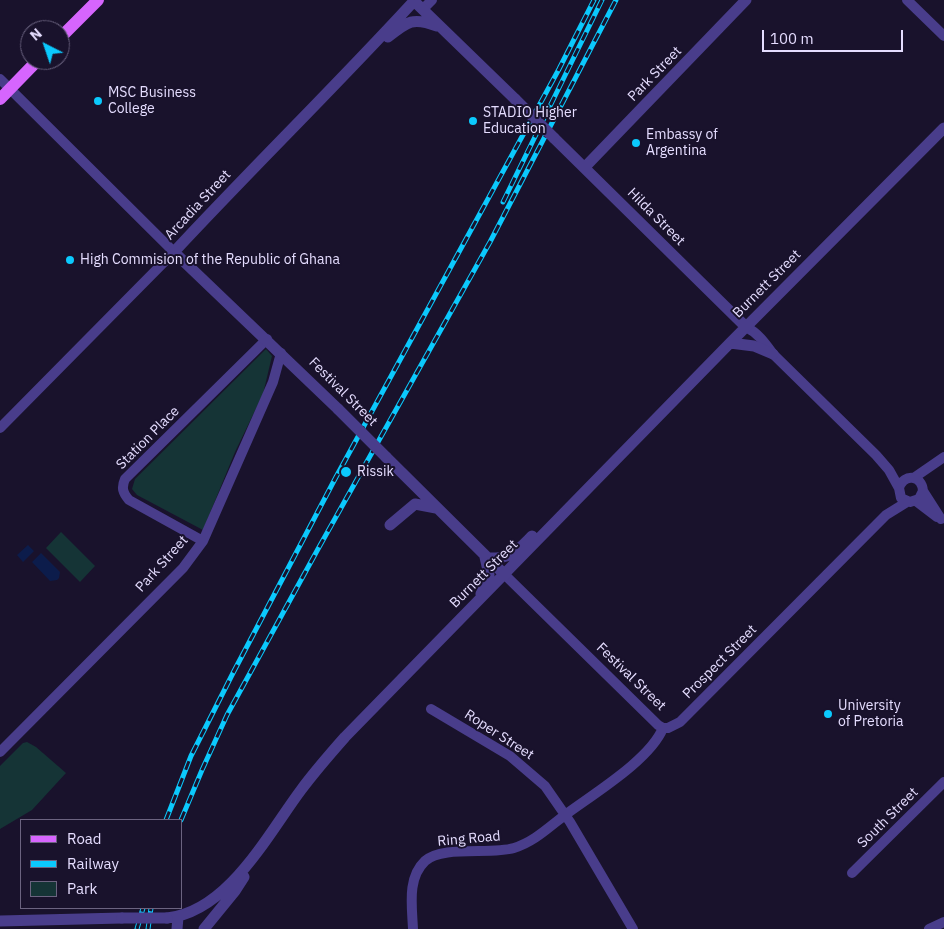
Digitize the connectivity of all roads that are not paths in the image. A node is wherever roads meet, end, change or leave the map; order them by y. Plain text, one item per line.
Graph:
1 (98, 0) edge
2 (414, 0) edge
3 (432, 0) edge
4 (746, 0) edge
5 (907, 0) edge
6 (423, 9) junction
7 (440, 27) junction
8 (70, 28) edge
9 (944, 36) edge
10 (362, 58) junction
11 (28, 70) edge
12 (0, 79) edge
13 (10, 89) junction
14 (0, 99) edge
15 (944, 128) edge
16 (585, 168) junction
17 (174, 252) junction
18 (746, 327) junction
19 (267, 340) junction
20 (730, 343) junction
21 (281, 353) junction
22 (773, 354) junction
23 (0, 428) edge
24 (876, 456) junction
25 (942, 458) edge
26 (911, 477) junction
27 (923, 488) junction
28 (899, 490) junction
29 (579, 499) junction
30 (912, 501) junction
31 (438, 509) junction
32 (886, 515) junction
33 (942, 521) edge
34 (390, 525) dead end
35 (203, 541) junction
36 (486, 556) junction
37 (504, 575) junction
38 (477, 602) junction
39 (431, 709) dead end
40 (663, 728) junction
41 (0, 752) edge
42 (944, 782) edge
43 (566, 815) junction
44 (273, 829) junction
45 (852, 873) dead end
46 (173, 917) junction
47 (0, 921) edge
48 (944, 922) edge
49 (177, 929) edge
50 (204, 929) edge
51 (413, 929) edge
52 (633, 929) edge
53 (929, 929) edge

1 - 8 main road
2 - 6 street, Hilda Street
2 - 10 street, Arcadia Street
3 - 6 street
4 - 16 street, Park Street
5 - 9 street
6 - 7 street, Hilda Street
7 - 10 street
7 - 16 street, Hilda Street, bridge
10 - 17 street, Arcadia Street
11 - 13 main road
12 - 13 street, Festival Street
13 - 14 main road
13 - 17 street, Festival Street
15 - 18 street, Burnett Street
16 - 18 street, Hilda Street
17 - 19 street, Festival Street
17 - 23 street, Arcadia Street
18 - 20 street, Burnett Street
18 - 22 street, Hilda Street
19 - 21 street, Festival Street
19 - 35 street, Station Place
20 - 22 street
20 - 29 street, Burnett Street
21 - 31 street, Festival Street, bridge
21 - 35 street, Park Street
22 - 24 street, Hilda Street
24 - 26 street, Hilda Street
24 - 28 street, Hilda Street
25 - 26 street
25 - 27 street
26 - 27 street
26 - 28 street
27 - 30 street
27 - 33 street
28 - 30 street
28 - 32 street, Prospect Street
29 - 36 street
29 - 37 street, Burnett Street
30 - 32 street, Prospect Street
30 - 33 street
31 - 34 street
31 - 36 street, Festival Street
32 - 40 street, Prospect Street
35 - 41 street, Park Street
36 - 37 street, Festival Street
36 - 38 street
37 - 38 street, Burnett Street
37 - 40 street, Festival Street
38 - 44 street, Burnett Street
39 - 43 street, Roper Street
40 - 43 street, Prospect Street
42 - 45 street, South Street
43 - 51 street, Ring Road
43 - 52 street
44 - 46 street, Burnett Street
44 - 50 street
46 - 47 street, Burnett Street, bridge
46 - 49 street
48 - 53 street

